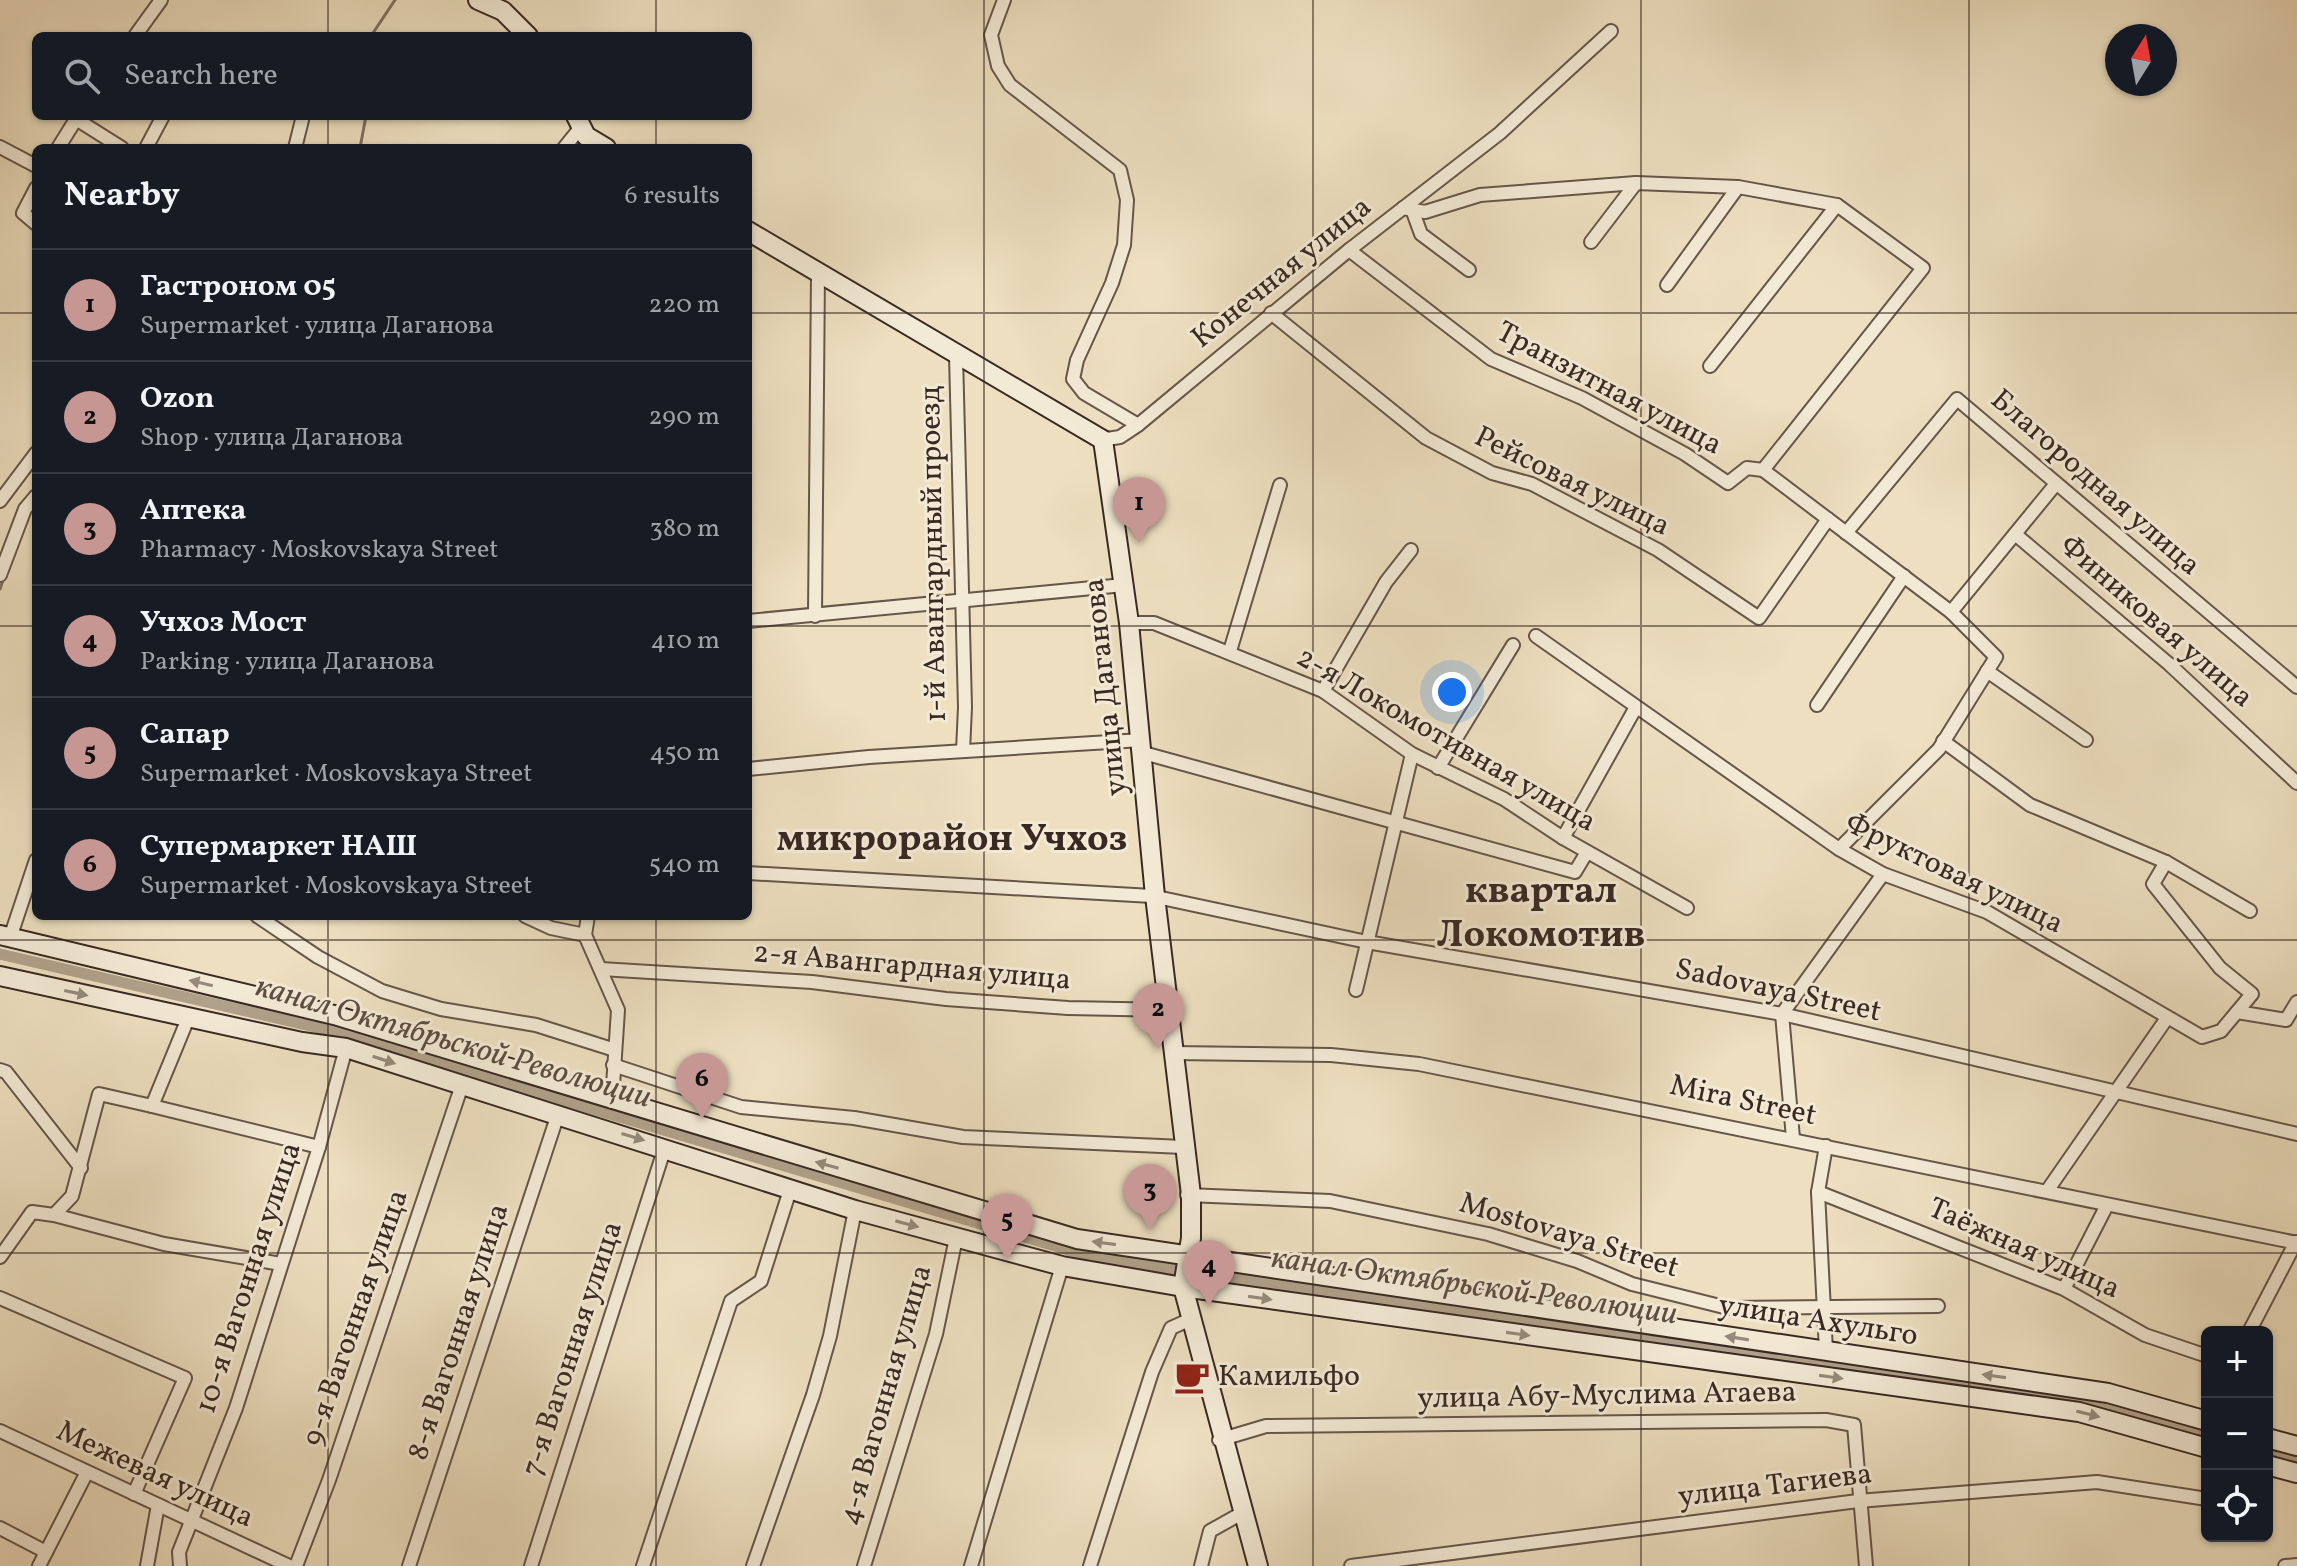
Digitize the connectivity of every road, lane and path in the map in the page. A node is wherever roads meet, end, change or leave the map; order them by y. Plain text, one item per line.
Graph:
1 (161, 0) edge
2 (478, 0) edge
3 (484, 0) edge
4 (1004, 0) edge
5 (1611, 31) dead end
6 (138, 32) edge
7 (527, 32) edge
8 (527, 32) edge
9 (75, 120) edge
10 (81, 120) edge
11 (161, 120) edge
12 (302, 120) edge
13 (578, 122) edge
14 (60, 144) edge
15 (116, 144) edge
16 (148, 144) edge
17 (296, 144) edge
18 (566, 144) edge
19 (592, 144) edge
20 (599, 144) edge
21 (0, 147) edge
22 (32, 164) edge
23 (1636, 183) junction
24 (1738, 187) junction
25 (32, 196) edge
26 (1837, 205) junction
27 (1408, 210) junction
28 (32, 221) edge
29 (752, 235) edge
30 (1591, 242) dead end
31 (1349, 250) junction
32 (1469, 270) dead end
33 (818, 274) junction
34 (1667, 285) dead end
35 (1271, 313) junction
36 (956, 355) junction
37 (1710, 366) dead end
38 (1138, 425) junction
39 (1101, 440) junction
40 (32, 458) edge
41 (1763, 470) junction
42 (1280, 485) dead end
43 (2055, 485) junction
44 (0, 501) edge
45 (32, 501) edge
46 (1828, 519) junction
47 (1846, 533) junction
48 (2015, 534) junction
49 (1411, 550) dead end
50 (0, 575) edge
51 (1904, 576) junction
52 (1122, 585) junction
53 (960, 602) junction
54 (1951, 612) junction
55 (815, 616) junction
56 (752, 621) edge
57 (1127, 623) junction
58 (1536, 636) dead end
59 (1513, 645) dead end
60 (1230, 651) junction
61 (1987, 671) junction
62 (2297, 687) edge
63 (1323, 691) junction
64 (1817, 705) dead end
65 (1636, 707) junction
66 (2086, 740) dead end
67 (1943, 741) junction
68 (1141, 746) junction
69 (963, 751) junction
70 (1412, 754) junction
71 (1438, 768) junction
72 (752, 769) edge
73 (2297, 783) edge
74 (1396, 821) junction
75 (1563, 838) junction
76 (1839, 849) junction
77 (1587, 852) junction
78 (2166, 862) junction
79 (32, 870) edge
80 (752, 873) edge
81 (1883, 874) junction
82 (1153, 896) junction
83 (1687, 908) dead end
84 (2250, 911) dead end
85 (263, 920) edge
86 (587, 920) edge
87 (550, 922) edge
88 (585, 935) junction
89 (5, 936) edge
90 (1367, 942) junction
91 (601, 969) junction
92 (0, 976) edge
93 (1356, 990) dead end
94 (2297, 1002) edge
95 (1170, 1010) junction
96 (2237, 1012) junction
97 (1782, 1014) junction
98 (189, 1016) junction
99 (2167, 1018) junction
100 (346, 1048) junction
101 (615, 1050) junction
102 (1175, 1053) junction
103 (613, 1065) junction
104 (0, 1070) edge
105 (462, 1085) junction
106 (2117, 1094) junction
107 (612, 1101) junction
108 (152, 1106) junction
109 (558, 1114) junction
110 (2297, 1134) edge
111 (1793, 1138) junction
112 (1826, 1146) junction
113 (319, 1147) junction
114 (665, 1147) junction
115 (1182, 1147) junction
116 (81, 1168) junction
117 (790, 1190) junction
118 (2047, 1191) junction
119 (1818, 1192) junction
120 (1189, 1195) junction
121 (2107, 1205) junction
122 (855, 1210) junction
123 (54, 1215) junction
124 (0, 1231) edge
125 (14, 1236) junction
126 (956, 1238) junction
127 (2296, 1242) edge
128 (1184, 1254) junction
129 (0, 1257) edge
130 (281, 1264) junction
131 (1062, 1266) junction
132 (1179, 1287) junction
133 (2064, 1289) junction
134 (0, 1298) edge
135 (1825, 1305) junction
136 (1938, 1306) dead end
137 (1189, 1320) junction
138 (2252, 1326) edge
139 (1826, 1351) junction
140 (2201, 1354) edge
141 (2201, 1419) edge
142 (0, 1431) edge
143 (1221, 1439) junction
144 (2273, 1440) edge
145 (2201, 1446) edge
146 (2297, 1446) edge
147 (2273, 1467) edge
148 (87, 1472) junction
149 (2297, 1473) edge
150 (134, 1494) junction
151 (2201, 1498) edge
152 (1858, 1501) junction
153 (158, 1505) junction
154 (1243, 1513) junction
155 (192, 1521) junction
156 (0, 1528) edge
157 (46, 1552) junction
158 (2297, 1565) edge
159 (39, 1566) edge
160 (147, 1566) edge
161 (180, 1566) edge
162 (289, 1566) edge
163 (296, 1566) edge
164 (409, 1566) edge
165 (531, 1566) edge
166 (643, 1566) edge
167 (753, 1566) edge
168 (864, 1566) edge
169 (971, 1566) edge
170 (1090, 1566) edge
171 (1201, 1566) edge
172 (1257, 1566) edge
173 (1351, 1566) edge
174 (1866, 1566) edge
175 (2285, 1566) edge

1 - 6 street
2 - 7 main road
3 - 8 main road
4 - 38 street
5 - 27 street
9 - 14 street
10 - 15 street
11 - 16 street
12 - 17 street
13 - 18 street
13 - 19 main road
13 - 20 main road
21 - 22 street
23 - 24 street, Конечная улица
23 - 27 street, Конечная улица
23 - 30 street
24 - 26 street, Конечная улица
24 - 34 street
25 - 28 street
26 - 37 street
26 - 41 street, Конечная улица
27 - 31 street, Конечная улица
27 - 32 street
29 - 33 main road
31 - 35 street, Конечная улица
31 - 41 street, Транзитная улица
33 - 36 main road
33 - 55 street
35 - 38 street, Конечная улица
35 - 46 street, Рейсовая улица
36 - 39 main road
36 - 53 street, 1-й Авангардный проезд
38 - 39 street, Конечная улица
39 - 52 main road, улица Даганова
40 - 44 street
41 - 46 street
42 - 60 street
43 - 47 street, Благородная улица
43 - 48 street
43 - 62 street, Благородная улица
45 - 50 street
46 - 47 street
47 - 51 street
48 - 54 street
48 - 73 street, Финиковая улица
49 - 63 street
51 - 54 street
51 - 64 street
52 - 53 street
52 - 57 main road, улица Даганова
53 - 55 street
53 - 69 street, 1-й Авангардный проезд
54 - 61 street
55 - 56 street
57 - 60 street, 2-я Локомотивная улица
57 - 68 main road, улица Даганова
58 - 65 street, Фруктовая улица
59 - 71 street
60 - 63 street, 2-я Локомотивная улица
61 - 66 street
61 - 67 street
63 - 70 street, 2-я Локомотивная улица
65 - 75 street
65 - 76 street, Фруктовая улица
67 - 76 street
67 - 78 street
68 - 69 street
68 - 74 street
68 - 82 main road, улица Даганова
69 - 72 street
70 - 71 street, 2-я Локомотивная улица
70 - 74 street
71 - 75 street, 2-я Локомотивная улица
74 - 77 street
74 - 90 street
75 - 77 street, 2-я Локомотивная улица
76 - 81 street, Фруктовая улица
77 - 83 street, 2-я Локомотивная улица
78 - 84 street
78 - 96 street
79 - 89 street
80 - 82 street, Sadovaya Street
81 - 97 street
81 - 99 street, Фруктовая улица
82 - 90 street, Sadovaya Street
82 - 95 main road, улица Даганова
85 - 101 street
86 - 88 street
87 - 88 street
88 - 91 street
107 -> 89 main road, улица Ахульго
90 - 93 street
90 - 97 street, Sadovaya Street
91 - 95 street, 2-я Авангардная улица
91 - 101 street
92 -> 98 main road
94 - 96 street
95 - 102 main road, улица Даганова
96 - 99 street, Фруктовая улица
97 - 106 street, Sadovaya Street
97 - 111 street
98 - 100 main road
98 - 108 street
99 - 106 street
100 -> 105 main road
100 - 113 street, 10-я Вагонная улица
101 - 103 street
102 - 111 street, Mira Street
102 - 115 main road, улица Даганова
103 - 107 street
103 - 115 street
104 - 116 street
105 - 109 main road
105 - 163 street, 9-я Вагонная улица
106 - 110 street, Sadovaya Street
106 - 118 street
128 -> 107 main road, улица Ахульго
108 - 113 street
108 - 116 street
109 -> 114 main road
109 - 164 street, 8-я Вагонная улица
111 - 112 street, Mira Street
112 - 118 street, Mira Street
112 - 119 street
113 - 130 street, 10-я Вагонная улица
114 - 117 main road
114 - 165 street, 7-я Вагонная улица
115 - 120 main road, улица Даганова
116 - 123 street
117 - 122 main road
117 - 166 street
118 - 121 street, Mira Street
119 - 133 street, Таёжная улица
119 - 135 street
120 - 128 main road, улица Даганова
120 - 135 street, Mostovaya Street
121 - 127 street, Mira Street
121 - 133 street
122 -> 126 main road
122 - 167 street
123 - 125 street
123 - 130 street
124 - 125 street
125 - 129 street
126 - 131 main road
126 - 168 street, 4-я Вагонная улица
127 - 138 street
128 - 132 main road, улица Даганова
139 -> 128 main road, улица Ахульго
130 - 155 street, 10-я Вагонная улица
131 - 132 main road
131 - 169 street
132 - 137 main road, улица Даганова
132 -> 145 main road
133 - 140 street, Таёжная улица
134 - 150 street
135 - 136 street, Mostovaya Street
135 - 139 street
137 - 143 main road, улица Даганова
137 - 170 street
141 -> 139 main road, улица Ахульго
142 - 148 street, Межевая улица
143 - 152 street, улица Абу-Муслима Атаева
143 - 154 main road, улица Даганова
144 - 146 main road
147 - 149 main road
148 - 150 street, Межевая улица
148 - 157 street
150 - 153 street, Межевая улица
151 - 152 street, улица Тагиева
152 - 173 street, улица Тагиева
152 - 174 street, улица Абу-Муслима Атаева
153 - 155 street, Межевая улица
153 - 160 street
154 - 171 street
154 - 172 main road, улица Даганова
155 - 161 street, 10-я Вагонная улица
155 - 162 street, Межевая улица
156 - 157 street
157 - 159 street
158 - 175 street

